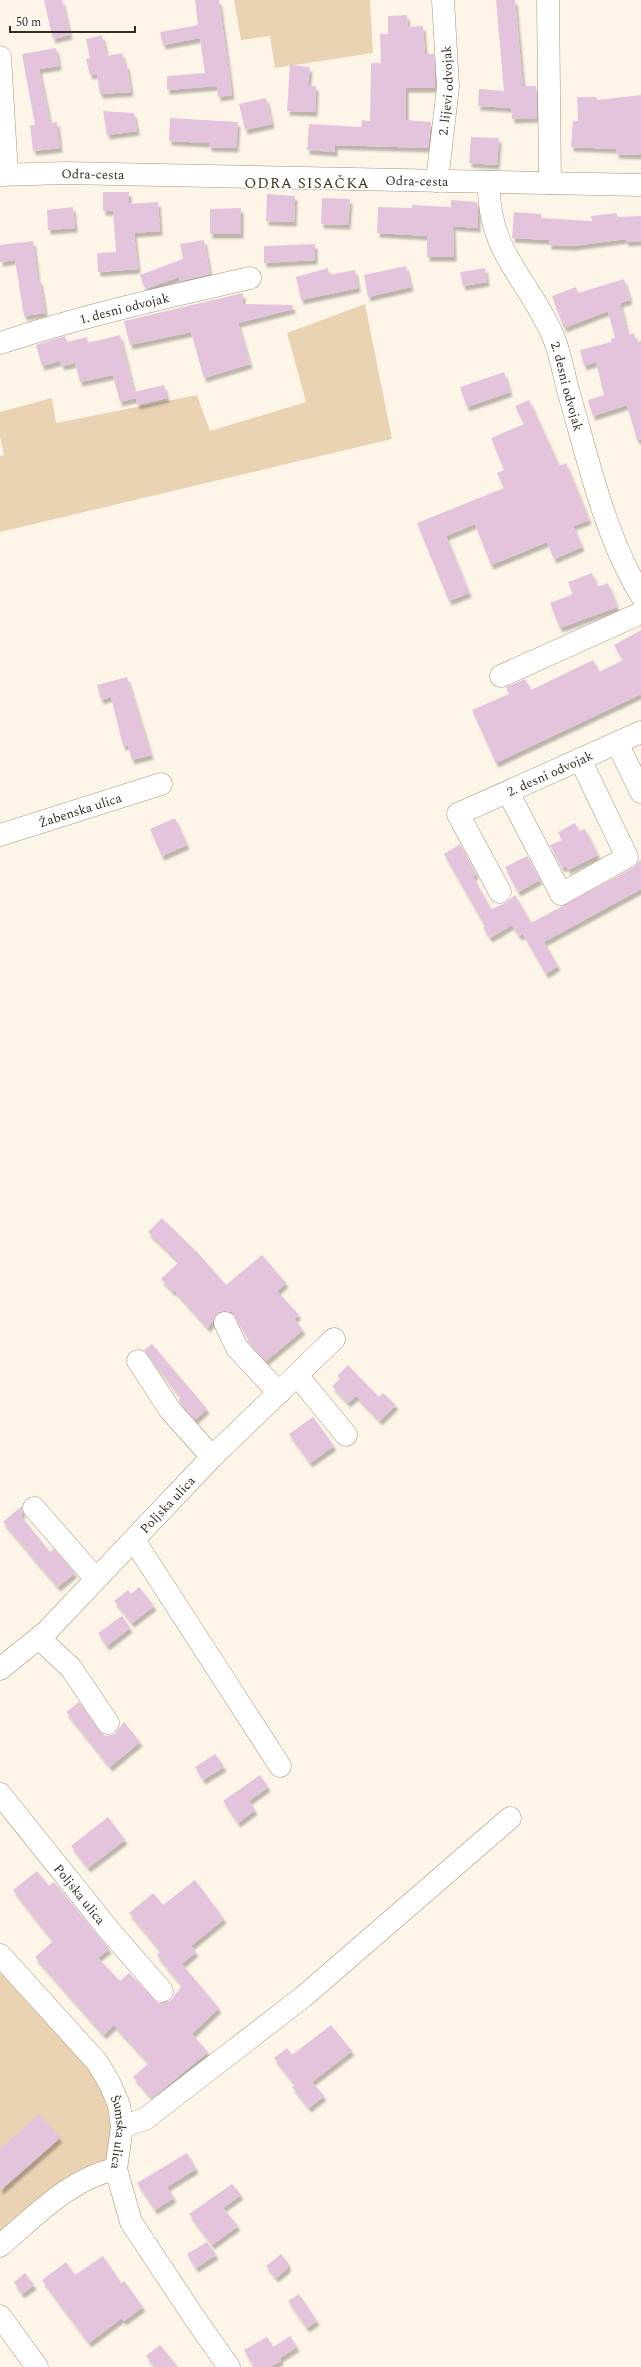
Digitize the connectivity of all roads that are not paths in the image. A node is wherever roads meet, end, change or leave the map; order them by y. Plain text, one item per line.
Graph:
1 (443, 0) edge
2 (548, 0) edge
3 (0, 57) edge
4 (4, 174) edge
5 (437, 181) junction
6 (489, 182) junction
7 (550, 183) junction
8 (641, 185) edge
9 (250, 278) dead end
10 (0, 343) edge
11 (641, 595) edge
12 (641, 613) edge
13 (501, 676) dead end
14 (641, 732) edge
15 (617, 743) junction
16 (580, 759) junction
17 (161, 784) dead end
18 (508, 792) junction
19 (641, 792) edge
20 (0, 835) edge
21 (500, 892) dead end
22 (225, 1323) dead end
23 (334, 1339) dead end
24 (138, 1361) dead end
25 (297, 1375) junction
26 (279, 1393) junction
27 (346, 1435) dead end
28 (212, 1457) junction
29 (34, 1508) dead end
30 (134, 1540) junction
31 (96, 1579) junction
32 (39, 1638) junction
33 (0, 1670) edge
34 (108, 1723) dead end
35 (280, 1766) dead end
36 (0, 1794) edge
37 (510, 1818) dead end
38 (0, 1955) edge
39 (162, 1991) dead end
40 (122, 2127) junction
41 (116, 2169) junction
42 (0, 2246) edge
43 (0, 2316) edge
44 (37, 2367) edge
45 (229, 2367) edge

1 - 5 street, 2. lijevi odvojak
2 - 7 street
3 - 4 street
4 - 5 street, Odra-cesta
5 - 6 street, Odra-cesta
6 - 7 street, Odra-cesta
6 - 11 street, 2. desni odvojak
7 - 8 street, Odra-cesta
9 - 10 street, 1. desni odvojak
12 - 13 street
14 - 15 street, 2. desni odvojak
15 - 16 street, 2. desni odvojak
15 - 19 street
16 - 18 street, 2. desni odvojak
16 - 18 street
17 - 20 street, Žabenska ulica
18 - 21 street, 2. desni odvojak
22 - 26 street
23 - 25 street, Poljska ulica
24 - 28 street
25 - 26 street, Poljska ulica
25 - 27 street
26 - 28 street, Poljska ulica
28 - 30 street, Poljska ulica
29 - 31 street
30 - 31 street, Poljska ulica
30 - 35 street
31 - 32 street, Poljska ulica
32 - 33 street, Poljska ulica
32 - 34 street
36 - 39 street, Poljska ulica
37 - 40 street
38 - 40 street, Šumska ulica
40 - 41 street, Šumska ulica
41 - 42 street
41 - 45 street, Šumska ulica
43 - 44 street

